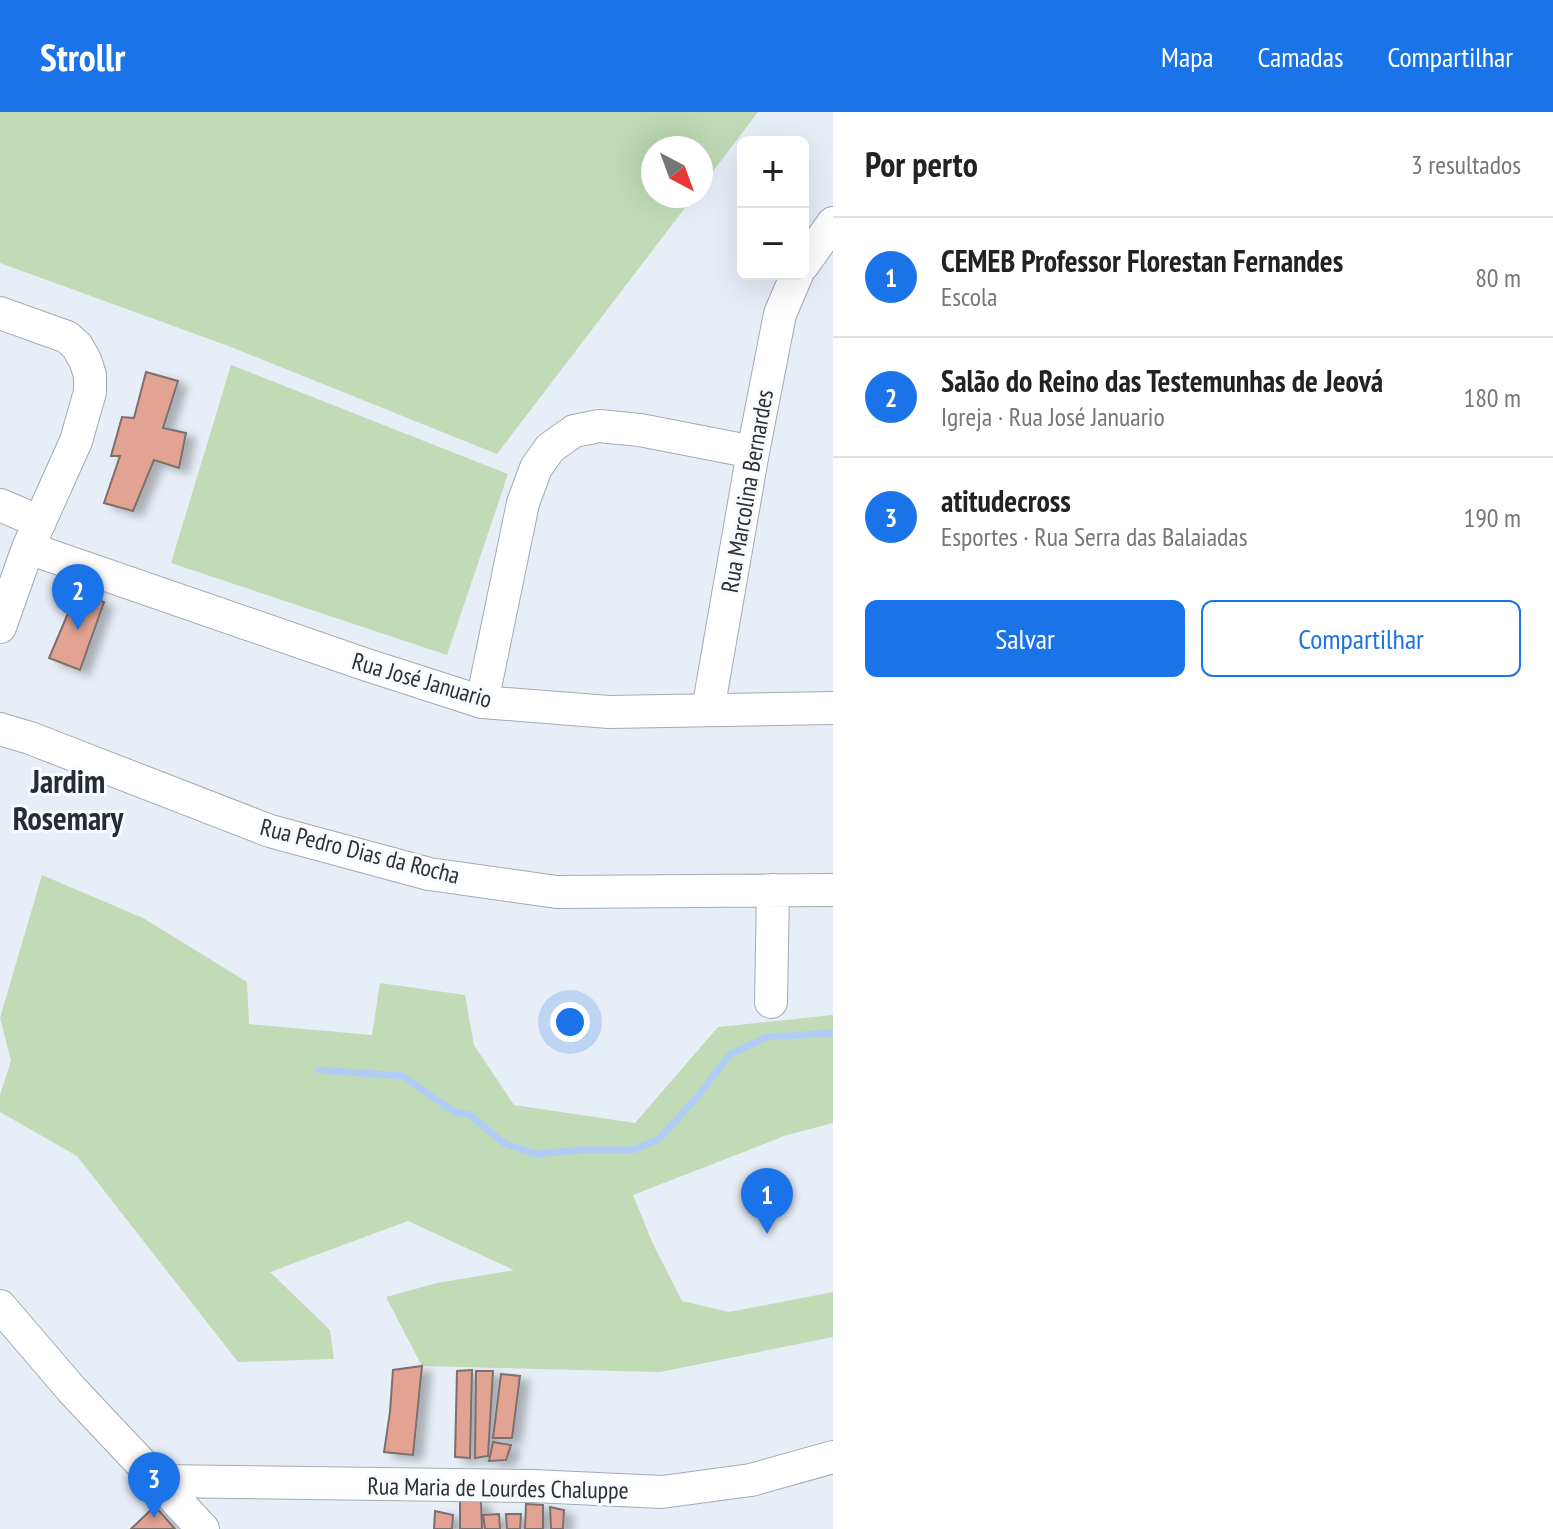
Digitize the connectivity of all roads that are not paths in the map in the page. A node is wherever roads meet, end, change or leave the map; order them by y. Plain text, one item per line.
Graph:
1 (833, 223) edge
2 (809, 257) edge
3 (794, 280) edge
4 (0, 313) edge
5 (753, 452) junction
6 (0, 505) edge
7 (34, 535) junction
8 (0, 627) edge
9 (482, 702) junction
10 (833, 708) edge
11 (708, 710) junction
12 (0, 729) edge
13 (773, 890) junction
14 (833, 890) edge
15 (771, 1002) dead end
16 (0, 1306) edge
17 (833, 1457) edge
18 (158, 1481) junction
19 (203, 1529) edge

1 - 2 street
3 - 5 street, Rua Marcolina Bernardes
4 - 7 street
5 - 9 street
5 - 11 street, Rua Marcolina Bernardes
6 - 7 street, Rua José Januario
7 - 8 street
7 - 9 street, Rua José Januario
9 - 11 street, Rua José Januario
10 - 11 street, Rua José Januario
12 - 13 street, Rua Pedro Dias da Rocha
13 - 14 street, Rua Pedro Dias da Rocha
13 - 15 street
16 - 18 street
17 - 18 street, Rua Maria de Lourdes Chaluppe
18 - 19 street

